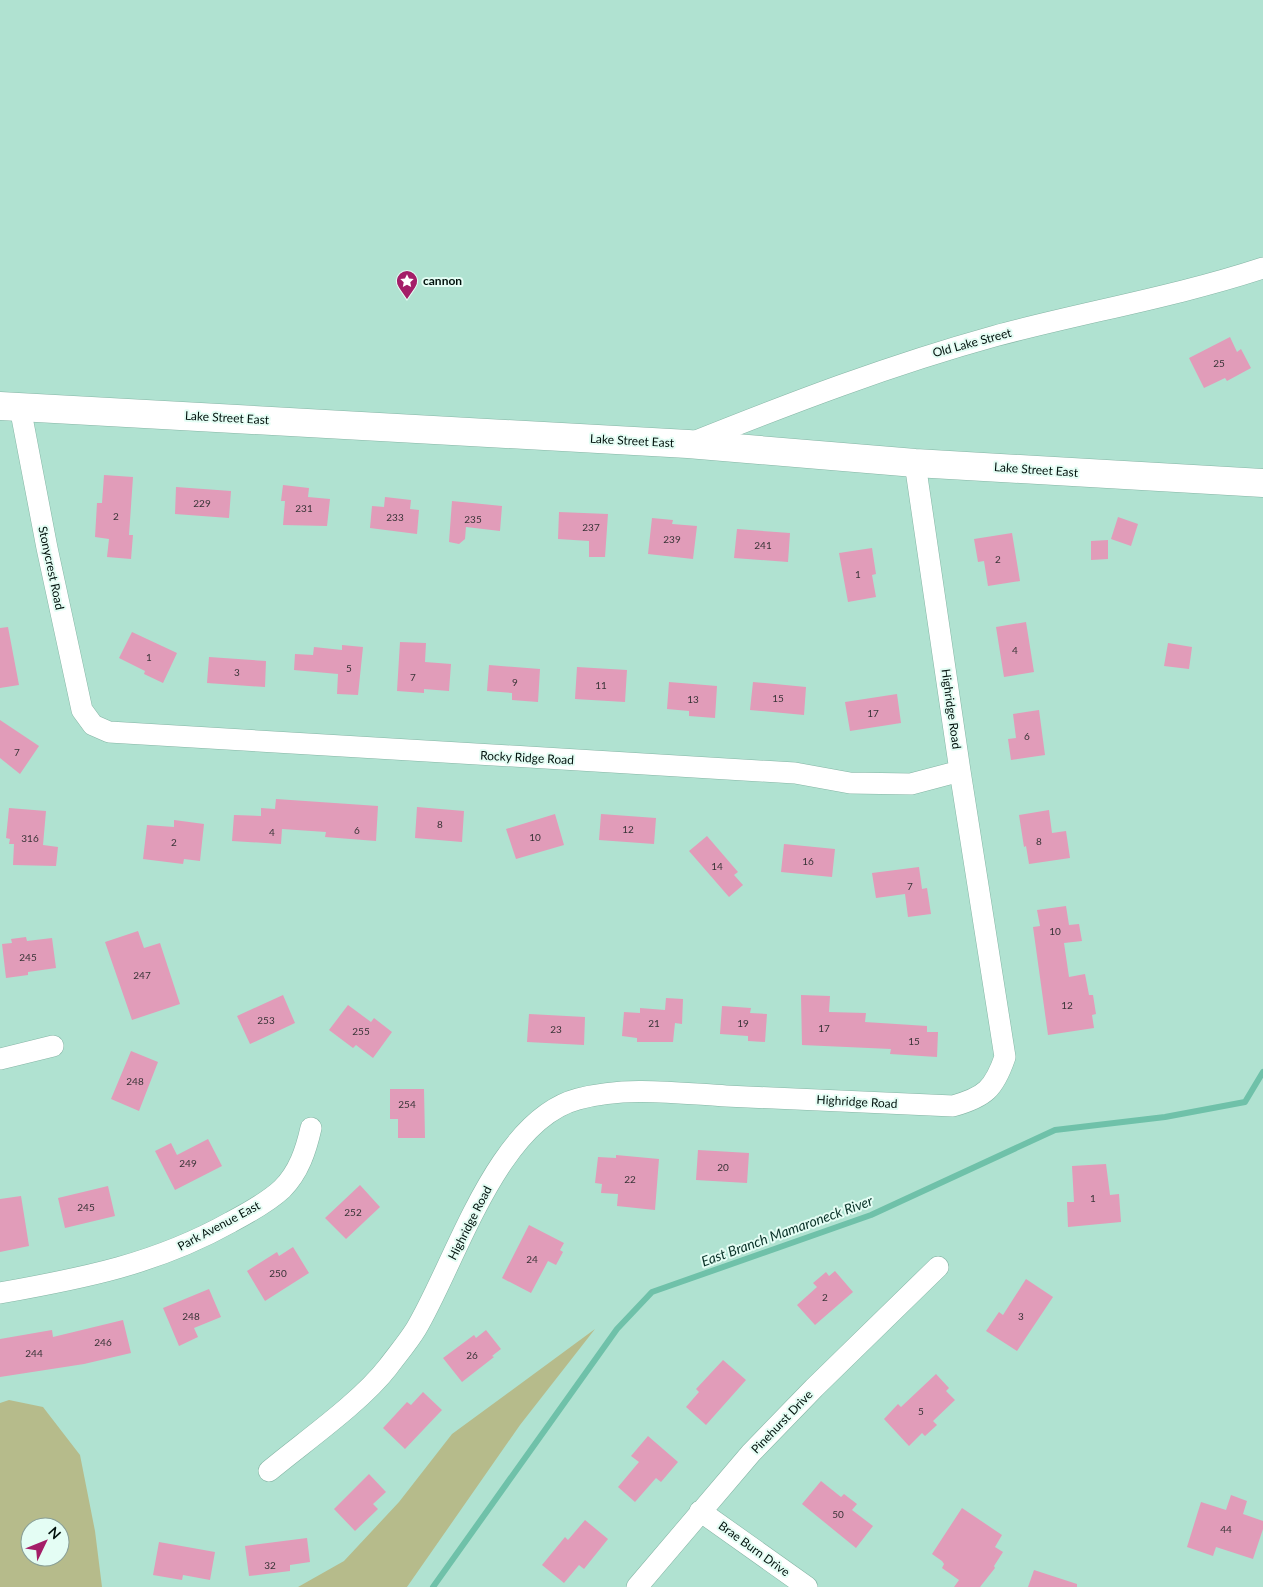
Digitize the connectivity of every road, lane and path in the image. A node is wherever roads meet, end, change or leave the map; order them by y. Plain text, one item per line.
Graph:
1 (1263, 268) edge
2 (10, 406) edge
3 (688, 444) junction
4 (915, 462) junction
5 (1263, 483) edge
6 (93, 725) joint
7 (960, 771) junction
8 (53, 1046) dead end
9 (0, 1059) edge
10 (311, 1128) dead end
11 (938, 1268) dead end
12 (0, 1293) edge
13 (269, 1471) dead end
14 (700, 1510) junction
15 (637, 1587) edge
16 (807, 1587) edge

1 - 3 street, Old Lake Street
2 - 3 main road, Lake Street East
2 - 6 street, Stonycrest Road
3 - 4 main road, Lake Street East
4 - 5 main road, Lake Street East
4 - 7 street, Highridge Road
6 - 7 street, Rocky Ridge Road
7 - 13 street, Highridge Road
8 - 9 street
10 - 12 street, Park Avenue East
11 - 14 street, Pinehurst Drive
14 - 15 street, Pinehurst Drive
14 - 16 street, Brae Burn Drive

